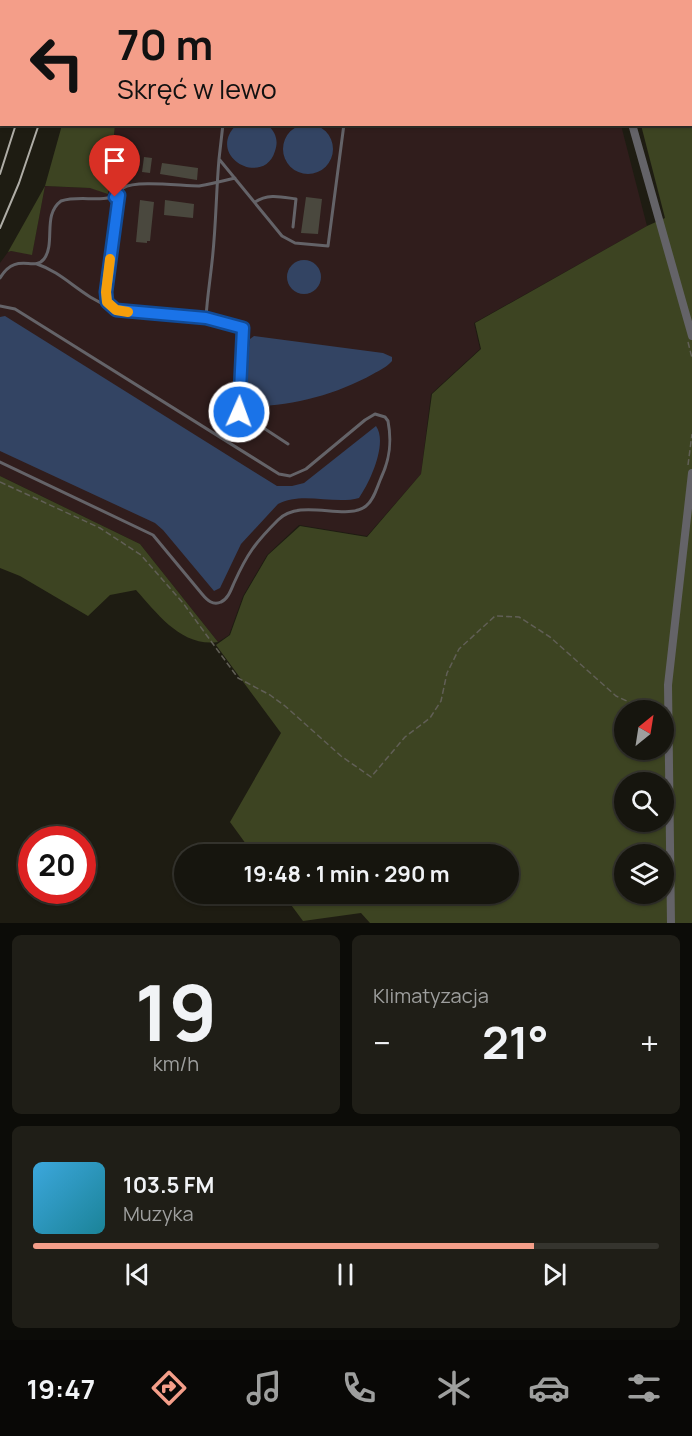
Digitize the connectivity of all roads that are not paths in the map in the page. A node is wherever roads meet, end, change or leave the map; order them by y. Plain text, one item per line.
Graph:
1 (223, 126) edge
2 (344, 126) edge
3 (633, 126) edge
4 (219, 159) junction
5 (235, 178) junction
6 (217, 182) junction
7 (119, 195) junction
8 (255, 202) junction
9 (293, 227) dead end
10 (35, 263) junction
11 (0, 278) edge
12 (0, 306) edge
13 (111, 306) junction
14 (206, 318) junction
15 (692, 336) edge
16 (288, 444) dead end
17 (0, 462) edge
18 (692, 473) edge
19 (672, 923) edge

1 - 4 lane
2 - 8 lane
3 - 15 street
4 - 5 lane
4 - 6 lane
5 - 6 lane
5 - 8 lane
6 - 7 lane
6 - 14 lane
7 - 10 lane
7 - 13 lane
8 - 9 lane
10 - 11 lane
10 - 13 lane
12 - 17 lane
13 - 14 lane
14 - 16 lane
18 - 19 street

